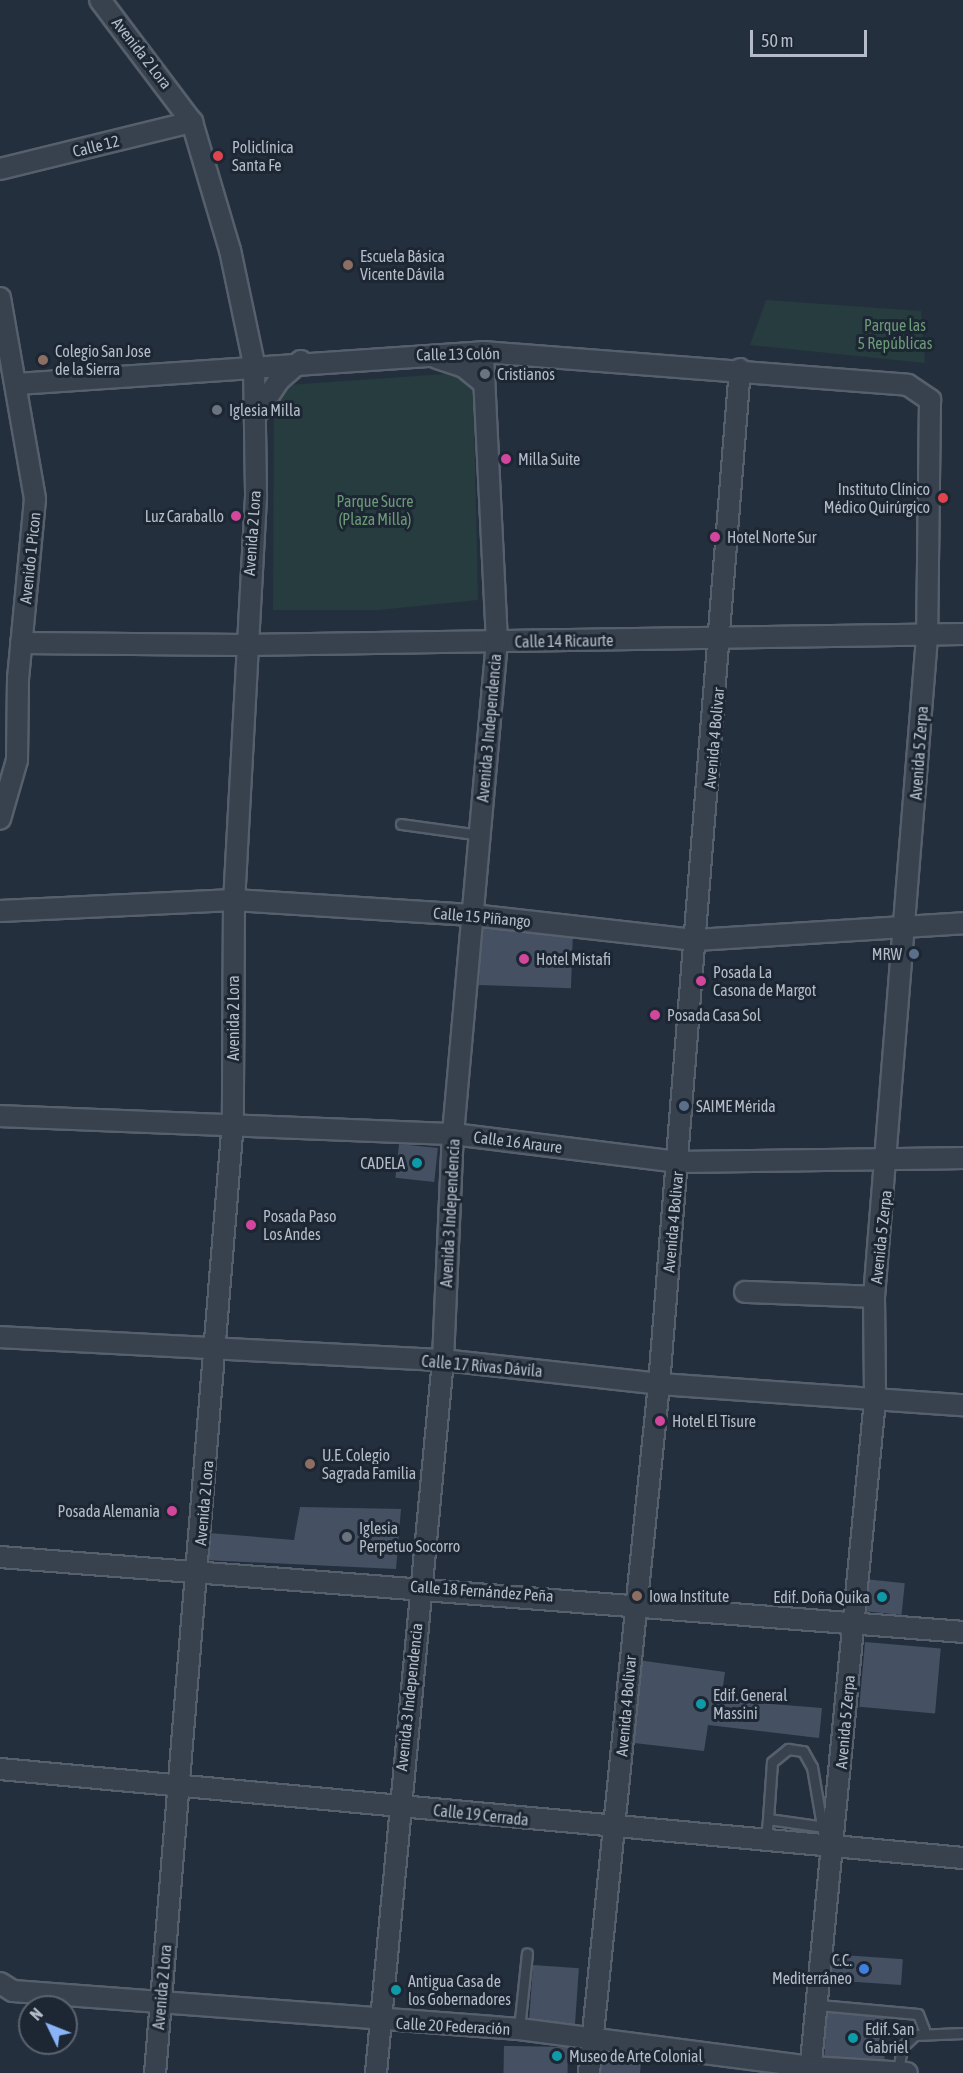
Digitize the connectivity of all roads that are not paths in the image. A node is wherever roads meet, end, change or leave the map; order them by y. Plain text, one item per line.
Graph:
1 (100, 0) edge
2 (192, 122) junction
3 (0, 169) edge
4 (0, 298) edge
5 (483, 352) junction
6 (422, 355) junction
7 (301, 361) junction
8 (254, 364) junction
9 (740, 369) junction
10 (17, 384) junction
11 (484, 384) junction
12 (930, 400) joint
13 (255, 417) junction
14 (963, 634) edge
15 (927, 637) junction
16 (723, 639) junction
17 (497, 642) junction
18 (21, 643) junction
19 (244, 645) junction
20 (0, 819) edge
21 (401, 824) dead end
22 (480, 835) junction
23 (234, 900) junction
24 (0, 911) edge
25 (472, 915) junction
26 (963, 923) edge
27 (908, 924) junction
28 (696, 940) junction
29 (0, 1116) edge
30 (233, 1121) junction
31 (453, 1134) junction
32 (963, 1158) edge
33 (678, 1162) junction
34 (889, 1163) junction
35 (745, 1292) dead end
36 (874, 1297) junction
37 (0, 1338) edge
38 (218, 1352) junction
39 (443, 1360) junction
40 (659, 1384) junction
41 (875, 1400) junction
42 (963, 1405) edge
43 (0, 1557) edge
44 (198, 1570) junction
45 (421, 1586) junction
46 (636, 1603) junction
47 (855, 1625) junction
48 (963, 1632) edge
49 (0, 1768) edge
50 (178, 1784) junction
51 (397, 1807) junction
52 (616, 1828) junction
53 (767, 1828) junction
54 (826, 1838) junction
55 (963, 1858) edge
56 (527, 1953) dead end
57 (0, 1983) edge
58 (162, 2001) junction
59 (819, 2005) junction
60 (380, 2022) junction
61 (519, 2029) junction
62 (924, 2030) junction
63 (963, 2033) edge
64 (593, 2038) junction
65 (810, 2070) edge
66 (902, 2072) edge
67 (155, 2073) edge
68 (376, 2073) edge
69 (589, 2073) edge

1 - 2 street, Avenida 2 Lora
2 - 3 street, Calle 12
2 - 8 street, Avenida 2 Lora
4 - 10 street, Avenido 1 Picon
5 - 6 street, Calle 13 Colón
5 - 9 street, Calle 13 Colón
5 - 11 street, Avenida 3 Independencia
6 - 7 street, Calle 13 Colón
6 - 11 street
7 - 8 street, Calle 13 Colón
7 - 13 street
8 - 10 street, Calle 13 Colón
8 - 13 street, Avenida 2 Lora
9 - 12 street, Calle 13 Colón
9 - 16 street, Avenida 4 Bolivar
10 - 18 street, Avenido 1 Picon
11 - 17 street, Avenida 3 Independencia
12 - 15 street, Avenida 5 Zerpa
13 - 19 street, Avenida 2 Lora
14 - 15 street, Calle 14 Ricaurte
15 - 16 street, Calle 14 Ricaurte
15 - 27 street, Avenida 5 Zerpa
16 - 17 street, Calle 14 Ricaurte
16 - 28 street, Avenida 4 Bolivar
17 - 19 street, Calle 14 Ricaurte
17 - 22 street, Avenida 3 Independencia
18 - 19 street, Calle 14 Ricaurte
18 - 20 street, Avenido 1 Picon
19 - 23 street, Avenida 2 Lora
21 - 22 lane
22 - 25 street, Avenida 3 Independencia
23 - 24 street, Calle 15 Piñango
23 - 25 street, Calle 15 Piñango
23 - 30 street, Avenida 2 Lora
25 - 28 street, Calle 15 Piñango
25 - 31 street, Avenida 3 Independencia
26 - 27 street, Calle 15 Piñango
27 - 28 street, Calle 15 Piñango
27 - 34 street, Avenida 5 Zerpa
28 - 33 street, Avenida 4 Bolivar
29 - 30 street, Calle 16 Araure
30 - 31 street, Calle 16 Araure
30 - 38 street, Avenida 2 Lora
31 - 33 street, Calle 16 Araure
31 - 39 street, Avenida 3 Independencia
32 - 34 street, Calle 16 Araure
33 - 34 street, Calle 16 Araure
33 - 40 street, Avenida 4 Bolivar
34 - 36 street, Avenida 5 Zerpa
35 - 36 street
36 - 41 street, Avenida 5 Zerpa
37 - 38 street, Calle 17 Rivas Dávila
38 - 39 street, Calle 17 Rivas Dávila
38 - 44 street, Avenida 2 Lora
39 - 40 street, Calle 17 Rivas Dávila
39 - 45 street, Avenida 3 Independencia
40 - 41 street, Calle 17 Rivas Dávila
40 - 46 street, Avenida 4 Bolivar
41 - 42 street, Calle 17 Rivas Dávila
41 - 47 street, Avenida 5 Zerpa
43 - 44 street, Calle 18 Fernández Peña
44 - 45 street, Calle 18 Fernández Peña
44 - 50 street, Avenida 2 Lora
45 - 46 street, Calle 18 Fernández Peña
45 - 51 street, Avenida 3 Independencia
46 - 47 street, Calle 18 Fernández Peña
46 - 52 street, Avenida 4 Bolivar
47 - 48 street, Calle 18 Fernández Peña
47 - 54 street, Avenida 5 Zerpa
49 - 50 street, Calle 19 Cerrada
50 - 51 street, Calle 19 Cerrada
50 - 58 street, Avenida 2 Lora
51 - 52 street, Calle 19 Cerrada
51 - 60 street, Avenida 3 Independencia
52 - 53 street, Calle 19 Cerrada
52 - 64 street, Avenida 4 Bolivar
53 - 54 street, Calle 19 Cerrada
53 - 54 lane
54 - 55 street, Calle 19 Cerrada
54 - 59 street, Avenida 5 Zerpa
56 - 61 lane
57 - 58 street, Calle 20 Federación
58 - 60 street, Calle 20 Federación
58 - 67 street, Avenida 2 Lora
59 - 62 lane
59 - 65 street, Avenida 5 Zerpa
60 - 61 street, Calle 20 Federación
60 - 68 street, Avenida 3 Independencia
61 - 64 street, Calle 20 Federación
62 - 63 lane
62 - 66 lane
64 - 65 street, Calle 20 Federación
64 - 69 street, Avenida 4 Bolivar
65 - 66 street, Calle 20 Federación

